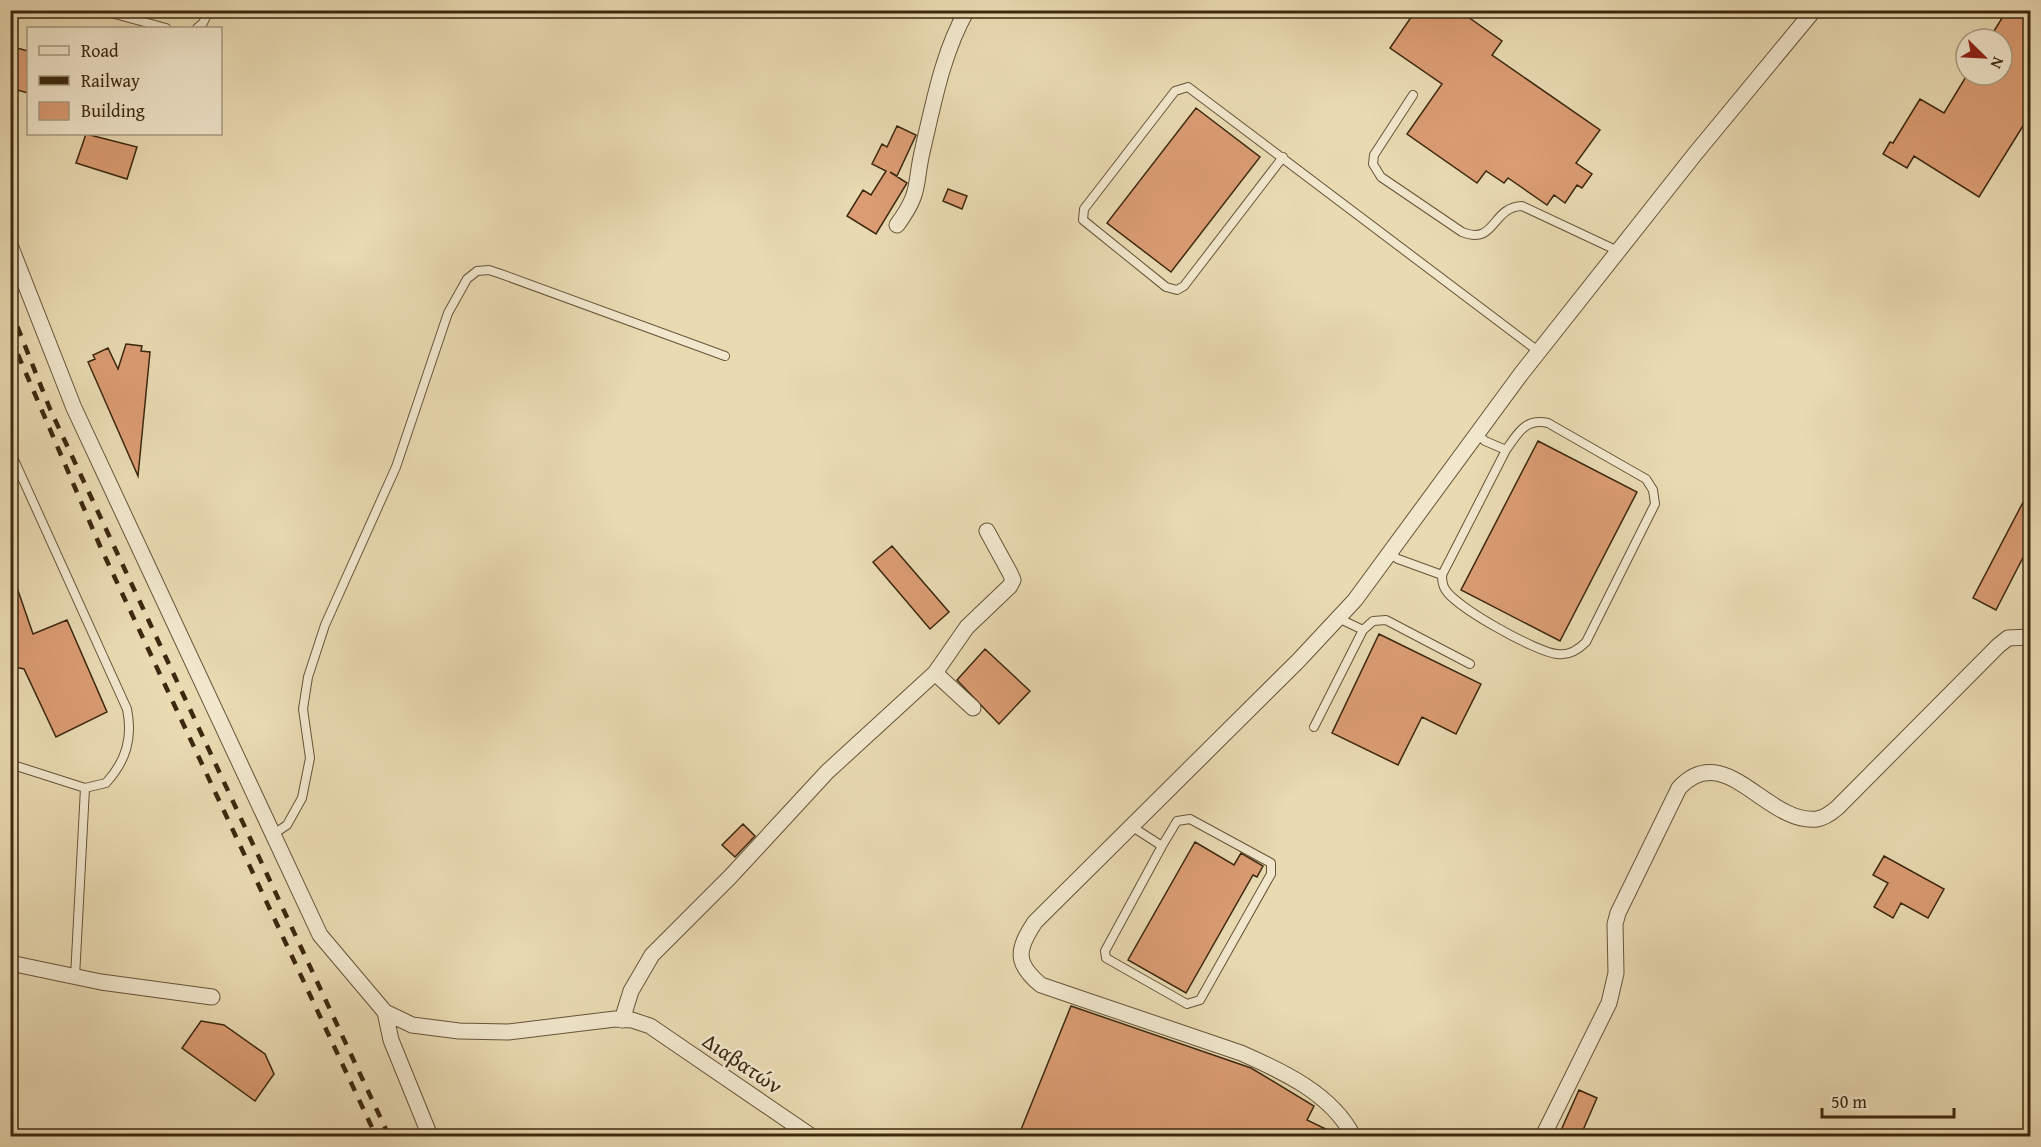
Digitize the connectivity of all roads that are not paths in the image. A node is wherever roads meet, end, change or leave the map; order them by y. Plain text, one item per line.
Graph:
1 (100, 10) edge
2 (209, 10) edge
3 (967, 10) edge
4 (1814, 10) edge
5 (162, 27) edge
6 (198, 27) edge
7 (1413, 95) dead end
8 (1283, 157) junction
9 (897, 225) dead end
10 (10, 245) edge
11 (1618, 251) junction
12 (1538, 351) junction
13 (725, 356) dead end
14 (1476, 433) junction
15 (1506, 450) junction
16 (10, 451) edge
17 (987, 531) dead end
18 (1389, 553) junction
19 (1442, 575) junction
20 (1338, 618) junction
21 (1364, 630) junction
22 (2031, 637) edge
23 (1470, 664) dead end
24 (935, 673) junction
25 (973, 708) dead end
26 (1314, 727) dead end
27 (10, 764) edge
28 (85, 788) junction
29 (1131, 826) junction
30 (272, 835) junction
31 (1161, 846) junction
32 (10, 963) edge
33 (75, 977) junction
34 (212, 997) dead end
35 (385, 1012) junction
36 (622, 1020) junction
37 (430, 1137) edge
38 (811, 1137) edge
39 (1353, 1137) edge
40 (1543, 1137) edge

1 - 5 lane
2 - 6 lane
3 - 9 street
4 - 11 street
7 - 11 lane
8 - 8 lane
8 - 12 lane
10 - 30 street
11 - 12 street
12 - 14 street
13 - 30 lane
14 - 15 lane
14 - 18 street
15 - 19 lane
15 - 19 lane
16 - 28 lane
17 - 24 street
18 - 19 lane
18 - 20 street
20 - 21 lane
20 - 29 street
21 - 23 lane
21 - 26 lane
22 - 40 street
24 - 25 street
24 - 36 street
27 - 28 lane
28 - 33 lane
29 - 31 lane
29 - 39 street
30 - 35 street
31 - 31 lane
32 - 33 street
33 - 34 street
35 - 36 street
35 - 37 street
36 - 38 street, Διαβατών

